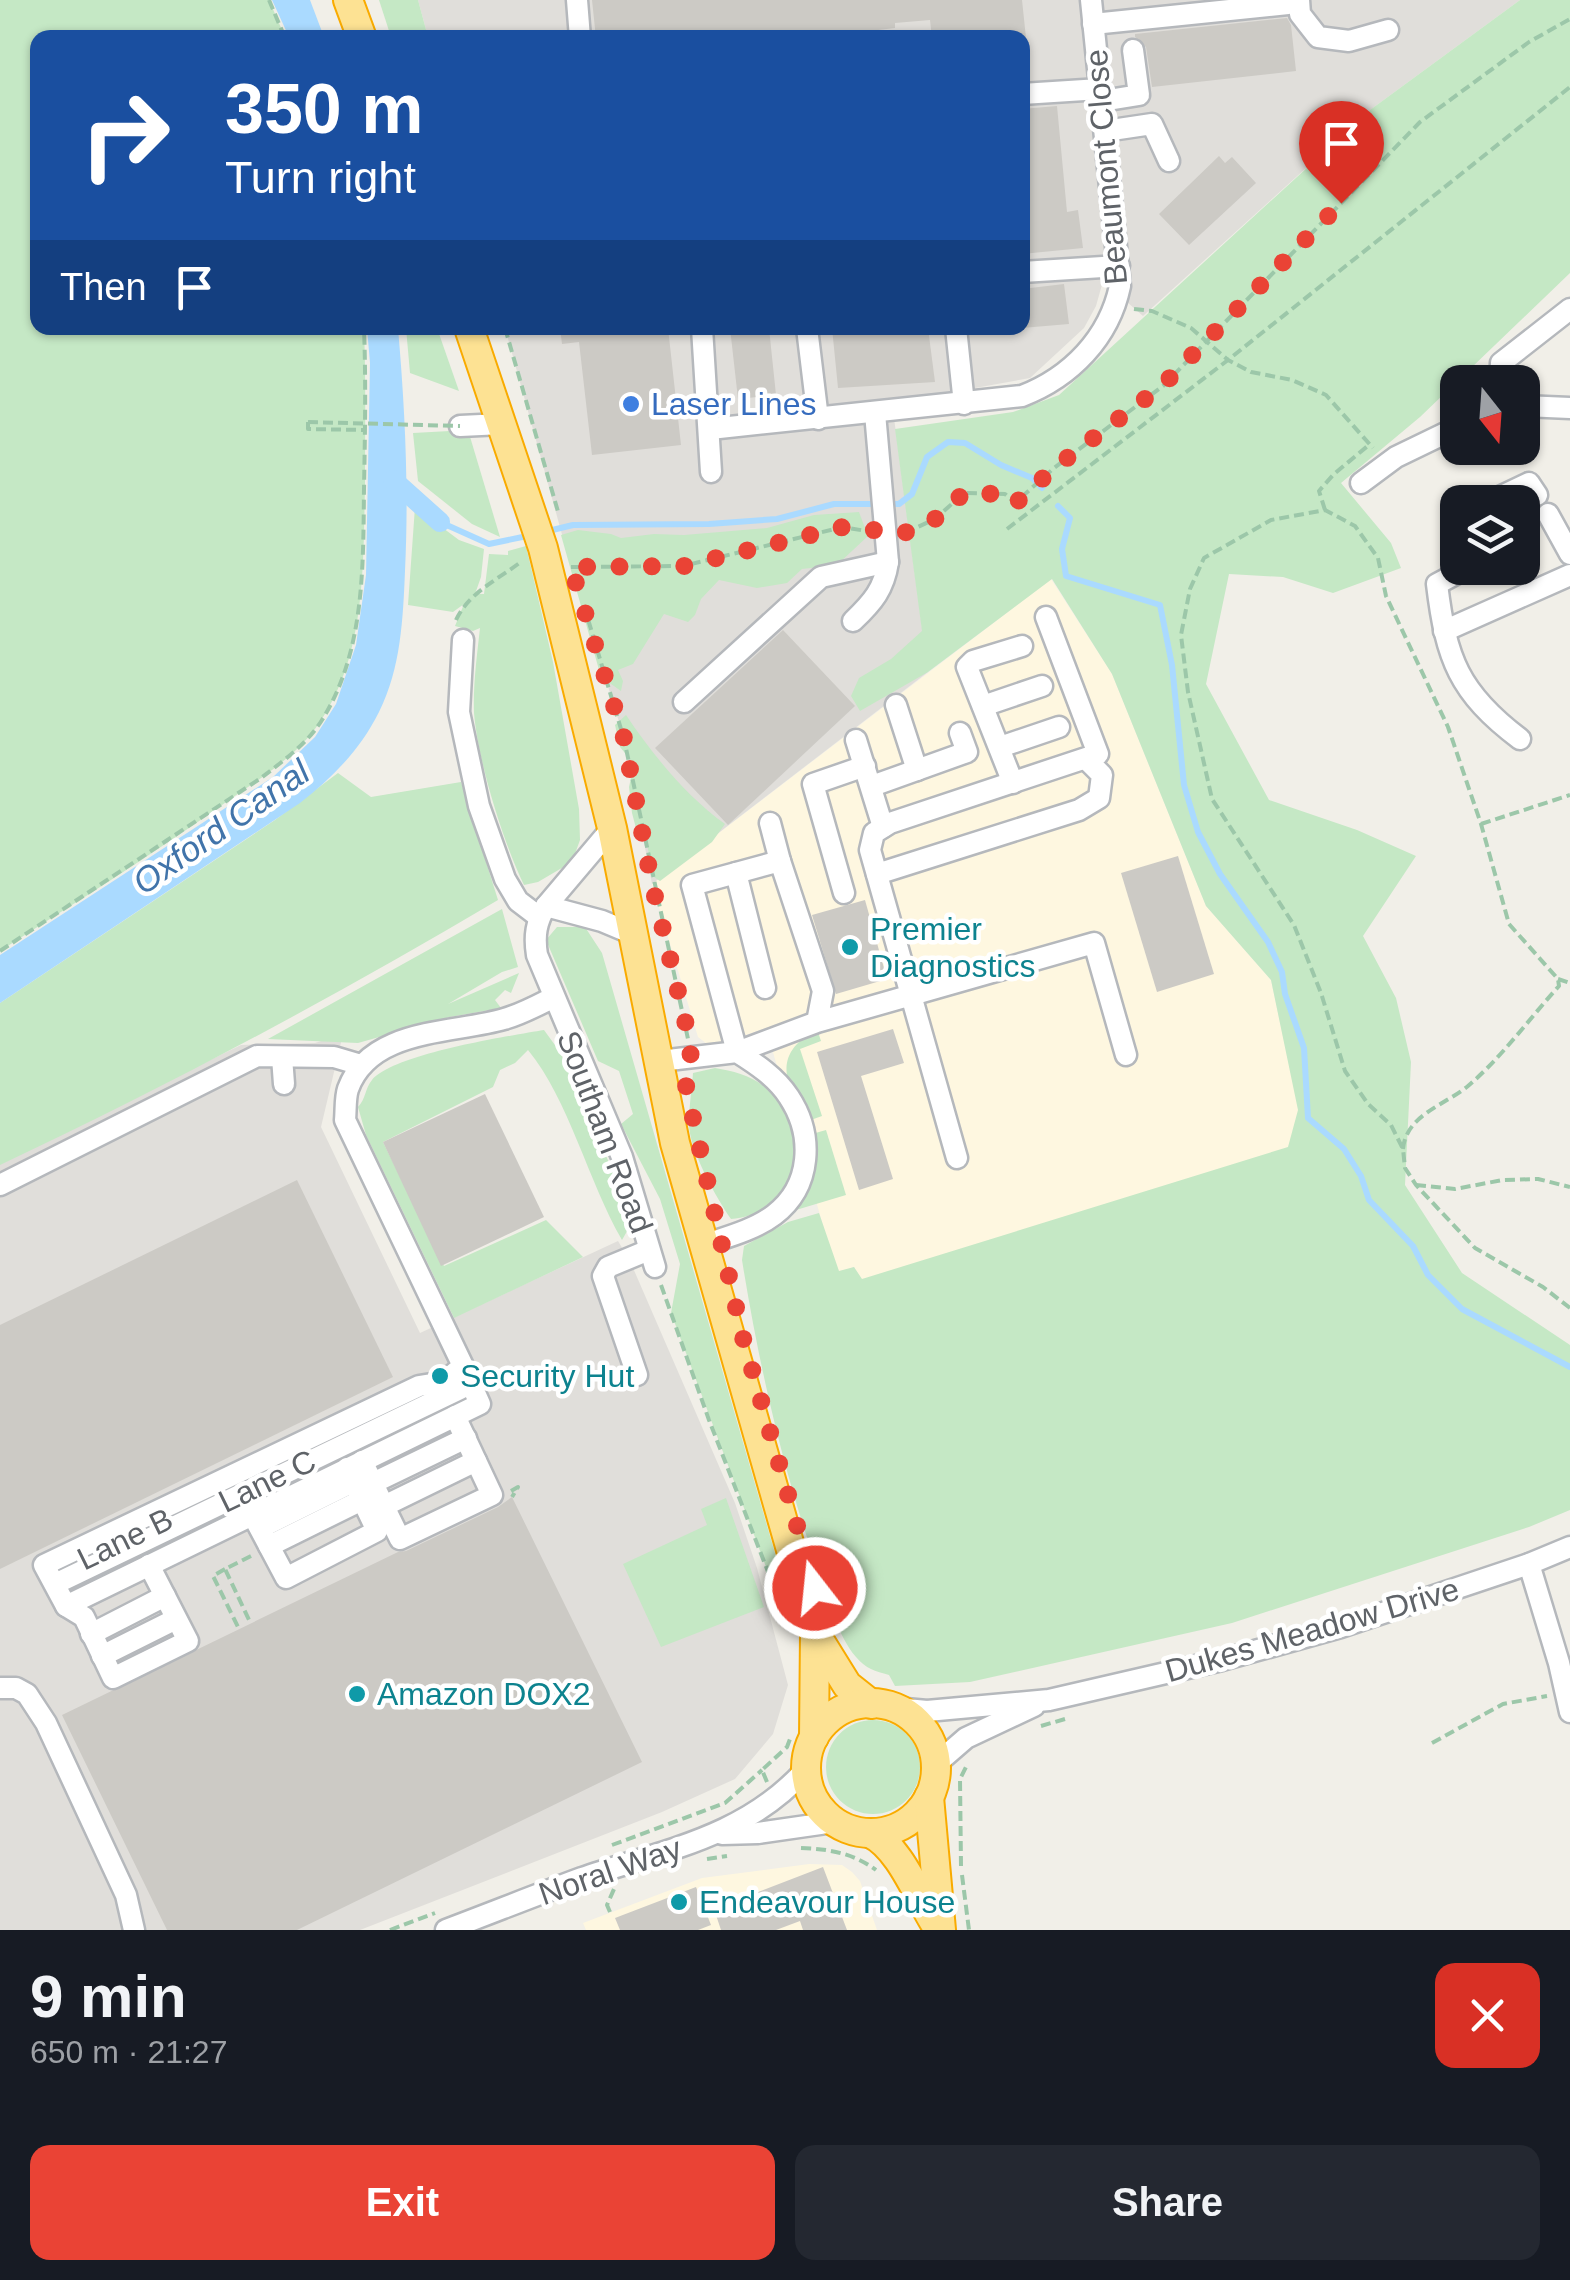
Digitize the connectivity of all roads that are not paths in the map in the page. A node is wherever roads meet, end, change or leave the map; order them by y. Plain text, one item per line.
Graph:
1 (348, 0) edge
2 (577, 0) edge
3 (1091, 0) edge
4 (1293, 2) edge
5 (1093, 24) junction
6 (359, 30) edge
7 (579, 30) edge
8 (1388, 30) dead end
9 (1133, 50) dead end
10 (1030, 94) edge
11 (1101, 95) junction
12 (1105, 131) junction
13 (1169, 162) dead end
14 (1119, 266) junction
15 (1030, 272) edge
16 (1570, 309) edge
17 (471, 335) edge
18 (703, 335) edge
19 (808, 335) edge
20 (957, 335) edge
21 (1501, 365) edge
22 (964, 404) junction
23 (1540, 406) edge
24 (1570, 408) edge
25 (875, 413) junction
26 (818, 419) junction
27 (502, 424) junction
28 (460, 426) road end
29 (710, 428) junction
30 (1440, 436) edge
31 (711, 472) dead end
32 (1361, 483) dead end
33 (1548, 514) dead end
34 (1570, 554) edge
35 (888, 562) junction
36 (1570, 575) edge
37 (1440, 582) edge
38 (1046, 617) dead end
39 (853, 620) dead end
40 (1444, 631) junction
41 (463, 640) road end
42 (1022, 646) dead end
43 (1042, 686) dead end
44 (684, 702) dead end
45 (896, 705) dead end
46 (983, 706) junction
47 (1059, 728) dead end
48 (960, 733) dead end
49 (1520, 739) dead end
50 (856, 740) dead end
51 (1000, 747) junction
52 (1087, 760) junction
53 (916, 770) junction
54 (868, 776) junction
55 (1013, 783) junction
56 (770, 823) dead end
57 (883, 827) junction
58 (612, 828) junction
59 (780, 861) junction
60 (736, 873) junction
61 (876, 874) junction
62 (844, 893) dead end
63 (543, 911) junction
64 (633, 934) junction
65 (765, 988) dead end
66 (910, 995) junction
67 (554, 997) junction
68 (807, 1026) junction
69 (737, 1052) junction
70 (1126, 1055) dead end
71 (282, 1056) junction
72 (660, 1062) junction
73 (361, 1065) junction
74 (284, 1084) dead end
75 (776, 1084) junction
76 (957, 1158) dead end
77 (0, 1185) edge
78 (704, 1245) junction
79 (463, 1366) junction
80 (637, 1374) dead end
81 (468, 1446) junction
82 (370, 1495) junction
83 (267, 1541) junction
84 (1570, 1547) edge
85 (1529, 1564) junction
86 (165, 1597) junction
87 (815, 1634) junction
88 (90, 1635) junction
89 (0, 1688) edge
90 (1049, 1700) junction
91 (1568, 1702) edge
92 (883, 1706) junction
93 (803, 1734) junction
94 (936, 1764) junction
95 (806, 1769) junction
96 (929, 1798) junction
97 (834, 1822) junction
98 (870, 1833) junction
99 (720, 1834) junction
100 (453, 1929) edge
101 (134, 1930) edge
102 (941, 1930) edge

1 - 6 highway
2 - 7 street
3 - 5 street, Beaumont Close
4 - 5 street
4 - 8 street
5 - 11 street, Beaumont Close
9 - 11 street
10 - 11 street
11 - 12 street, Beaumont Close
12 - 13 street
12 - 14 street, Beaumont Close
14 - 15 street
14 - 22 street, Beaumont Close
16 - 21 street
17 - 27 highway, Southam Road
18 - 29 street
19 - 26 street
20 - 22 street
22 - 25 street, Beaumont Close
23 - 24 street
25 - 26 street, Beaumont Close
25 - 35 street
26 - 29 street, Beaumont Close
27 - 28 street
27 - 58 highway, Southam Road
29 - 31 street
30 - 32 street
33 - 34 street
35 - 39 street
35 - 44 street
36 - 40 street
37 - 40 street
38 - 52 street
40 - 49 street
41 - 63 street
42 - 46 street
43 - 46 street
45 - 53 street
46 - 51 street
47 - 51 street
48 - 53 street
50 - 54 street
51 - 55 street
52 - 55 street
52 - 61 street
53 - 54 street
54 - 57 street
54 - 62 street
55 - 57 street
56 - 59 street
57 - 61 street
58 - 63 street
58 - 64 highway, Southam Road
59 - 60 street
59 - 68 street
60 - 65 street
60 - 69 street
61 - 66 street
63 - 64 street
63 - 67 street, Southam Road
64 - 72 highway, Southam Road
66 - 68 street
66 - 70 street
66 - 76 street
67 - 73 street, Southam Road
67 - 80 street, Southam Road
68 - 69 street
68 - 75 street
69 - 72 street
69 - 75 street
71 - 73 street
71 - 74 street
71 - 77 street
72 - 78 highway, Southam Road
73 - 79 street
75 - 78 street
78 - 87 highway, Southam Road
79 - 81 street
79 - 88 street
81 - 82 street
81 - 82 street
81 - 82 street
82 - 83 street
82 - 83 street
82 - 83 street
83 - 86 street
84 - 85 street, Dukes Meadow Drive
85 - 90 street, Dukes Meadow Drive
85 - 91 street
86 - 88 street
86 - 88 street
86 - 88 street
87 - 92 highway, Southam Road
87 - 93 highway, Southam Road
89 - 101 street
90 - 92 street, Dukes Meadow Drive
90 - 94 street, Dukes Meadow Drive
92 - 93 highway
92 - 94 highway
93 - 95 highway
94 - 96 highway
95 - 97 highway
95 - 99 street, Noral Way
96 - 98 highway
96 - 102 highway
97 - 98 highway
97 - 99 street, Noral Way
98 - 102 highway
99 - 100 street, Noral Way

